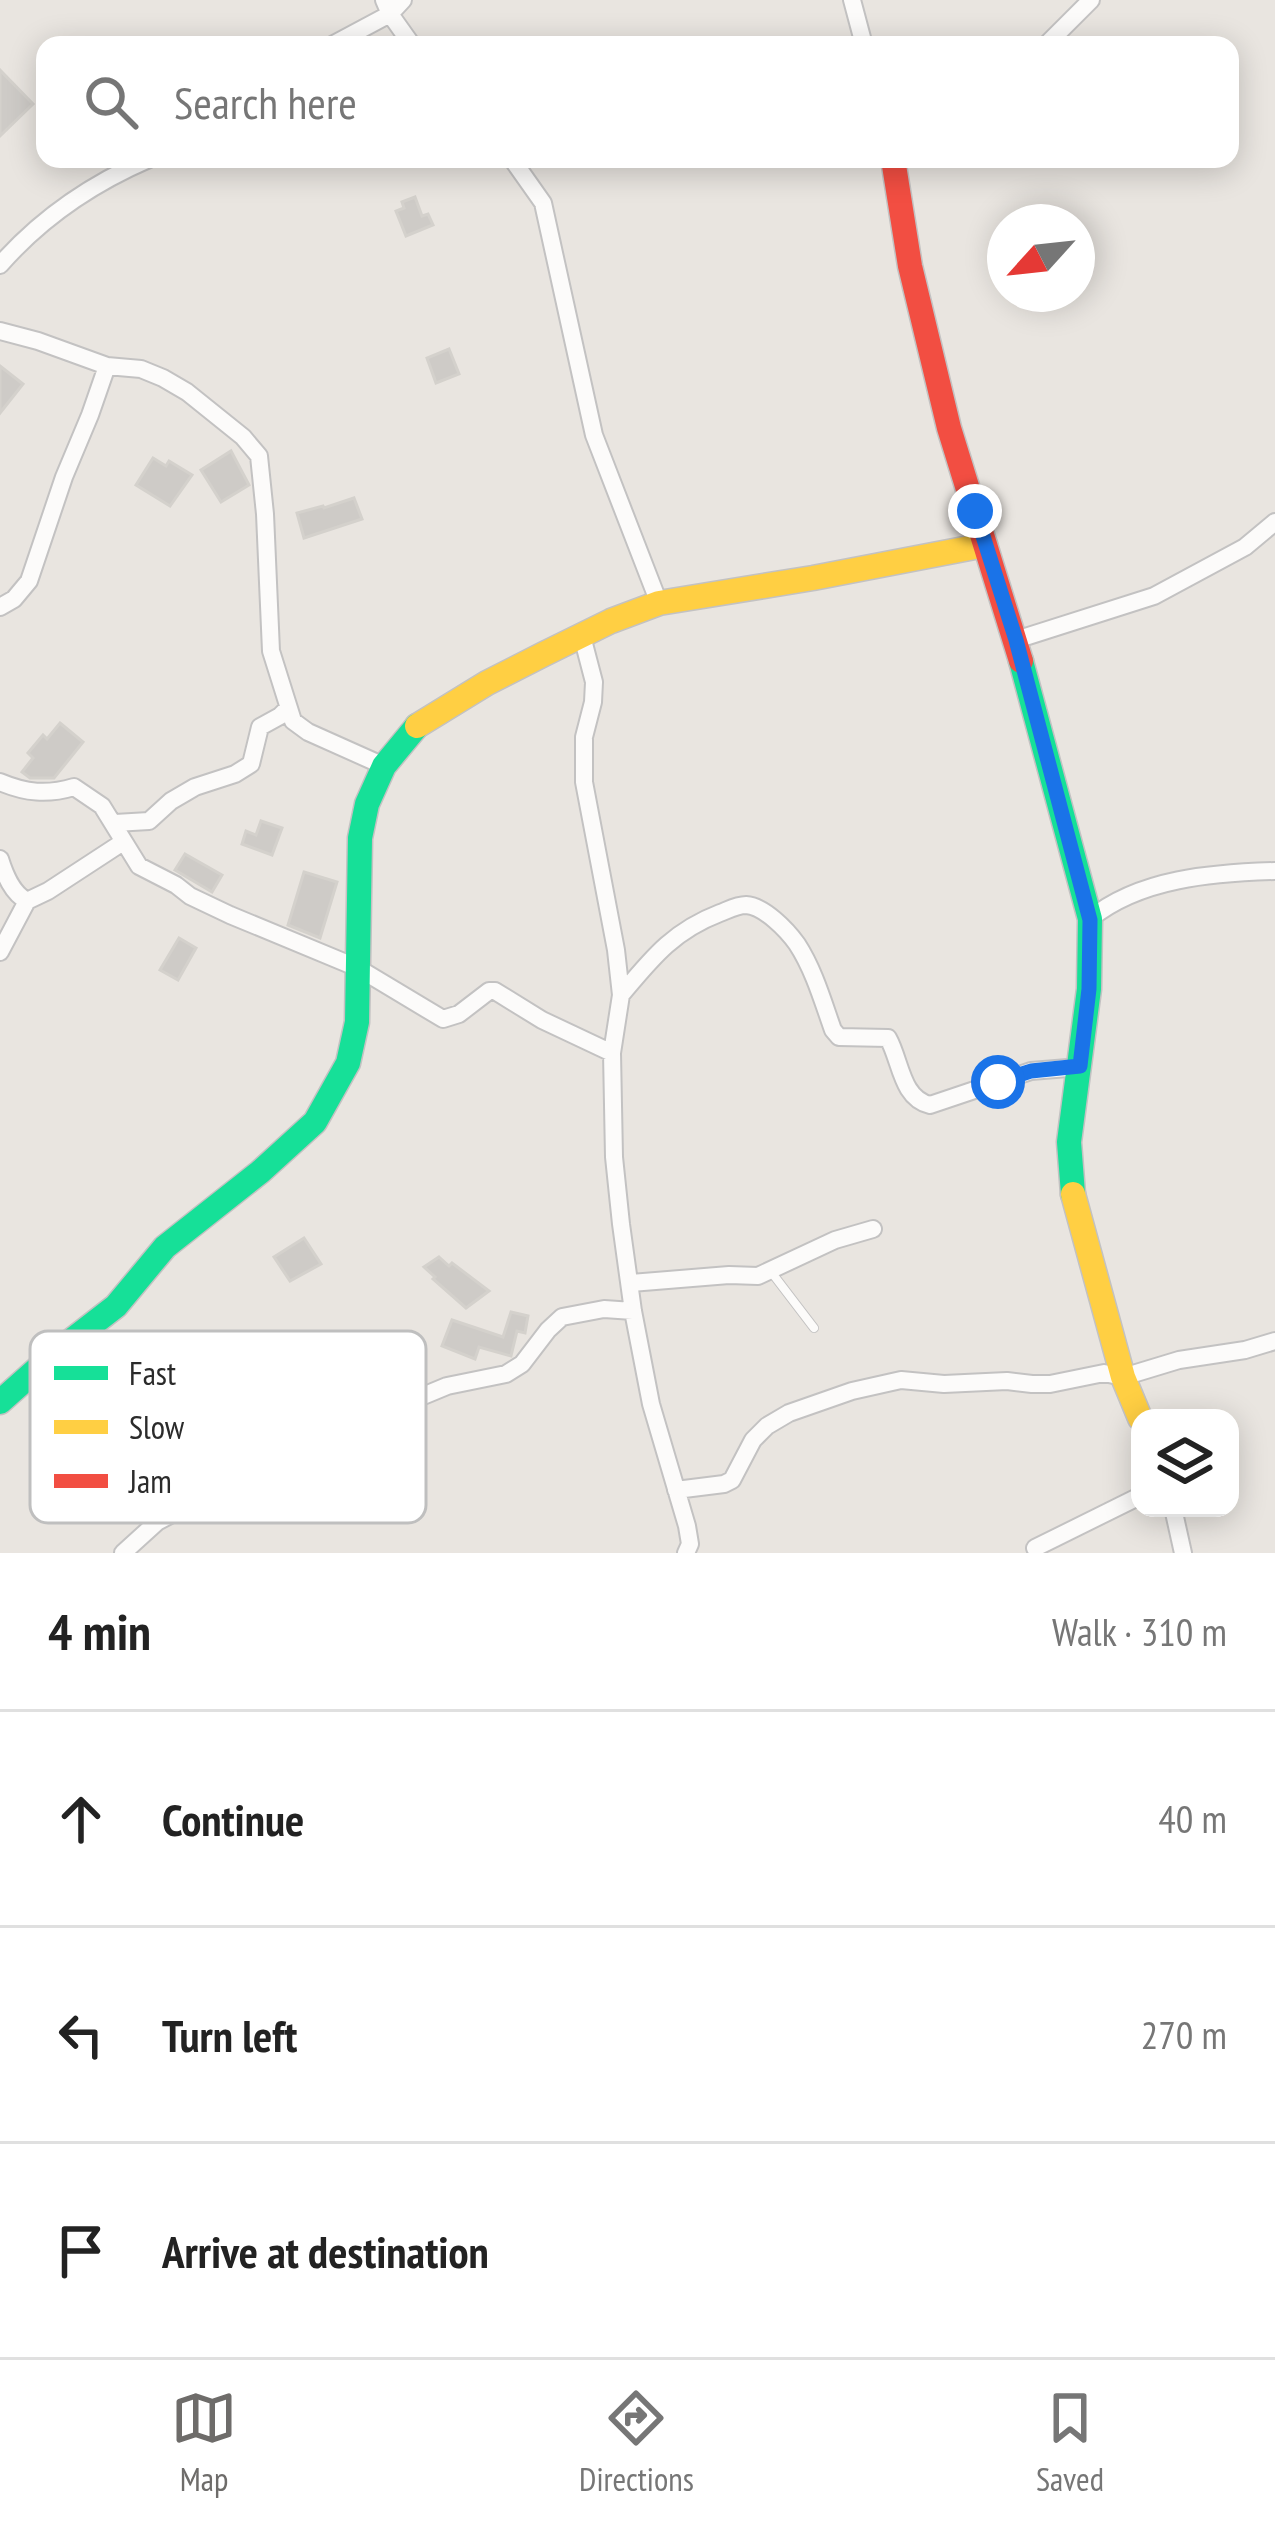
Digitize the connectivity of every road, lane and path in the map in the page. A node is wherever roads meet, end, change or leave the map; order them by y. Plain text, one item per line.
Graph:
1 (852, 0) edge
2 (1091, 0) edge
3 (392, 5) edge
4 (346, 36) edge
5 (408, 36) edge
6 (862, 36) edge
7 (1055, 36) edge
8 (128, 168) edge
9 (518, 168) edge
10 (894, 168) edge
11 (0, 265) edge
12 (0, 332) edge
13 (107, 365) junction
14 (1275, 522) edge
15 (985, 545) junction
16 (658, 603) junction
17 (0, 607) edge
18 (582, 636) junction
19 (1016, 640) junction
20 (287, 709) junction
21 (384, 766) junction
22 (0, 782) edge
23 (149, 821) junction
24 (115, 823) junction
25 (127, 849) junction
26 (0, 859) edge
27 (1275, 871) edge
28 (27, 901) junction
29 (1090, 920) junction
30 (0, 952) edge
31 (358, 968) junction
32 (621, 995) junction
33 (613, 1053) junction
34 (1080, 1066) junction
35 (873, 1229) dead end
36 (771, 1272) junction
37 (631, 1283) junction
38 (633, 1311) junction
39 (814, 1328) dead end
40 (84, 1331) edge
41 (1275, 1341) edge
42 (30, 1375) edge
43 (1123, 1377) junction
44 (426, 1395) edge
45 (0, 1402) edge
46 (1136, 1409) edge
47 (676, 1490) junction
48 (1131, 1500) edge
49 (1175, 1517) edge
50 (156, 1523) edge
51 (1035, 1548) dead end
52 (123, 1553) edge
53 (686, 1553) edge
54 (1183, 1553) edge

1 - 6 street
2 - 7 street
3 - 4 street
3 - 5 street
8 - 11 street
9 - 16 street
10 - 15 street
12 - 13 street
13 - 17 street
13 - 20 street
14 - 19 street
15 - 16 street
15 - 19 street
16 - 18 street
18 - 21 street
18 - 32 street
19 - 29 street
20 - 21 street
20 - 23 street
21 - 31 street
22 - 24 street
23 - 24 street
23 - 25 street
24 - 25 street
25 - 28 street
25 - 31 street
26 - 28 street
27 - 29 street
28 - 30 street
29 - 34 street
31 - 33 street
31 - 40 street
32 - 33 street
32 - 34 street
33 - 37 street
34 - 43 street
35 - 36 street
36 - 37 street
36 - 39 lane
37 - 38 street
38 - 44 street
38 - 47 street
41 - 43 street
42 - 45 street
43 - 46 street
43 - 47 street
47 - 53 street
48 - 51 street
49 - 54 street
50 - 52 street

